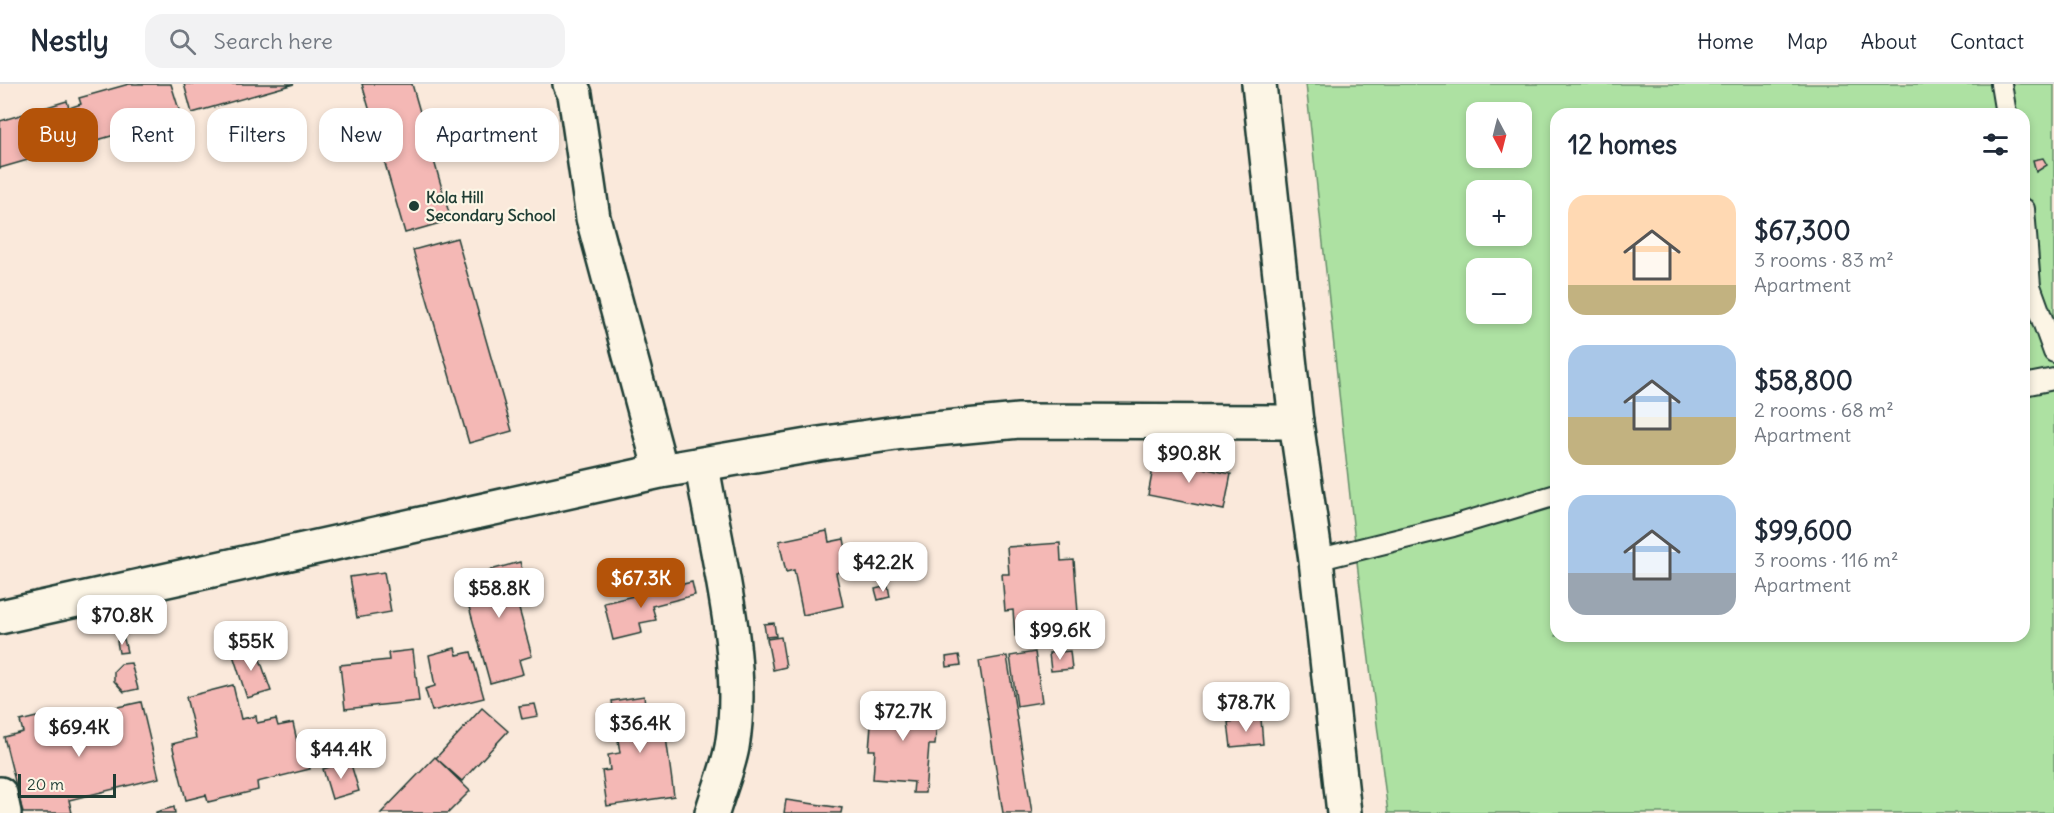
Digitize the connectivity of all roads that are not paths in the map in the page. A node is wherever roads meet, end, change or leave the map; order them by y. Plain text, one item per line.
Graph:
1 (570, 84) edge
2 (1259, 84) edge
3 (2001, 84) edge
4 (2005, 108) edge
5 (2030, 286) edge
6 (2054, 352) edge
7 (2054, 379) edge
8 (2030, 384) edge
9 (1296, 422) junction
10 (702, 466) junction
11 (661, 471) junction
12 (1550, 497) edge
13 (1316, 560) junction
14 (0, 617) edge
15 (0, 794) edge
16 (4, 813) edge
17 (712, 813) edge
18 (1344, 813) edge

1 - 11 street
2 - 9 street
3 - 4 lane
5 - 6 lane
7 - 8 lane
9 - 10 street
9 - 13 street
10 - 11 street
10 - 17 street
11 - 14 street
12 - 13 lane
13 - 18 street
15 - 16 street

